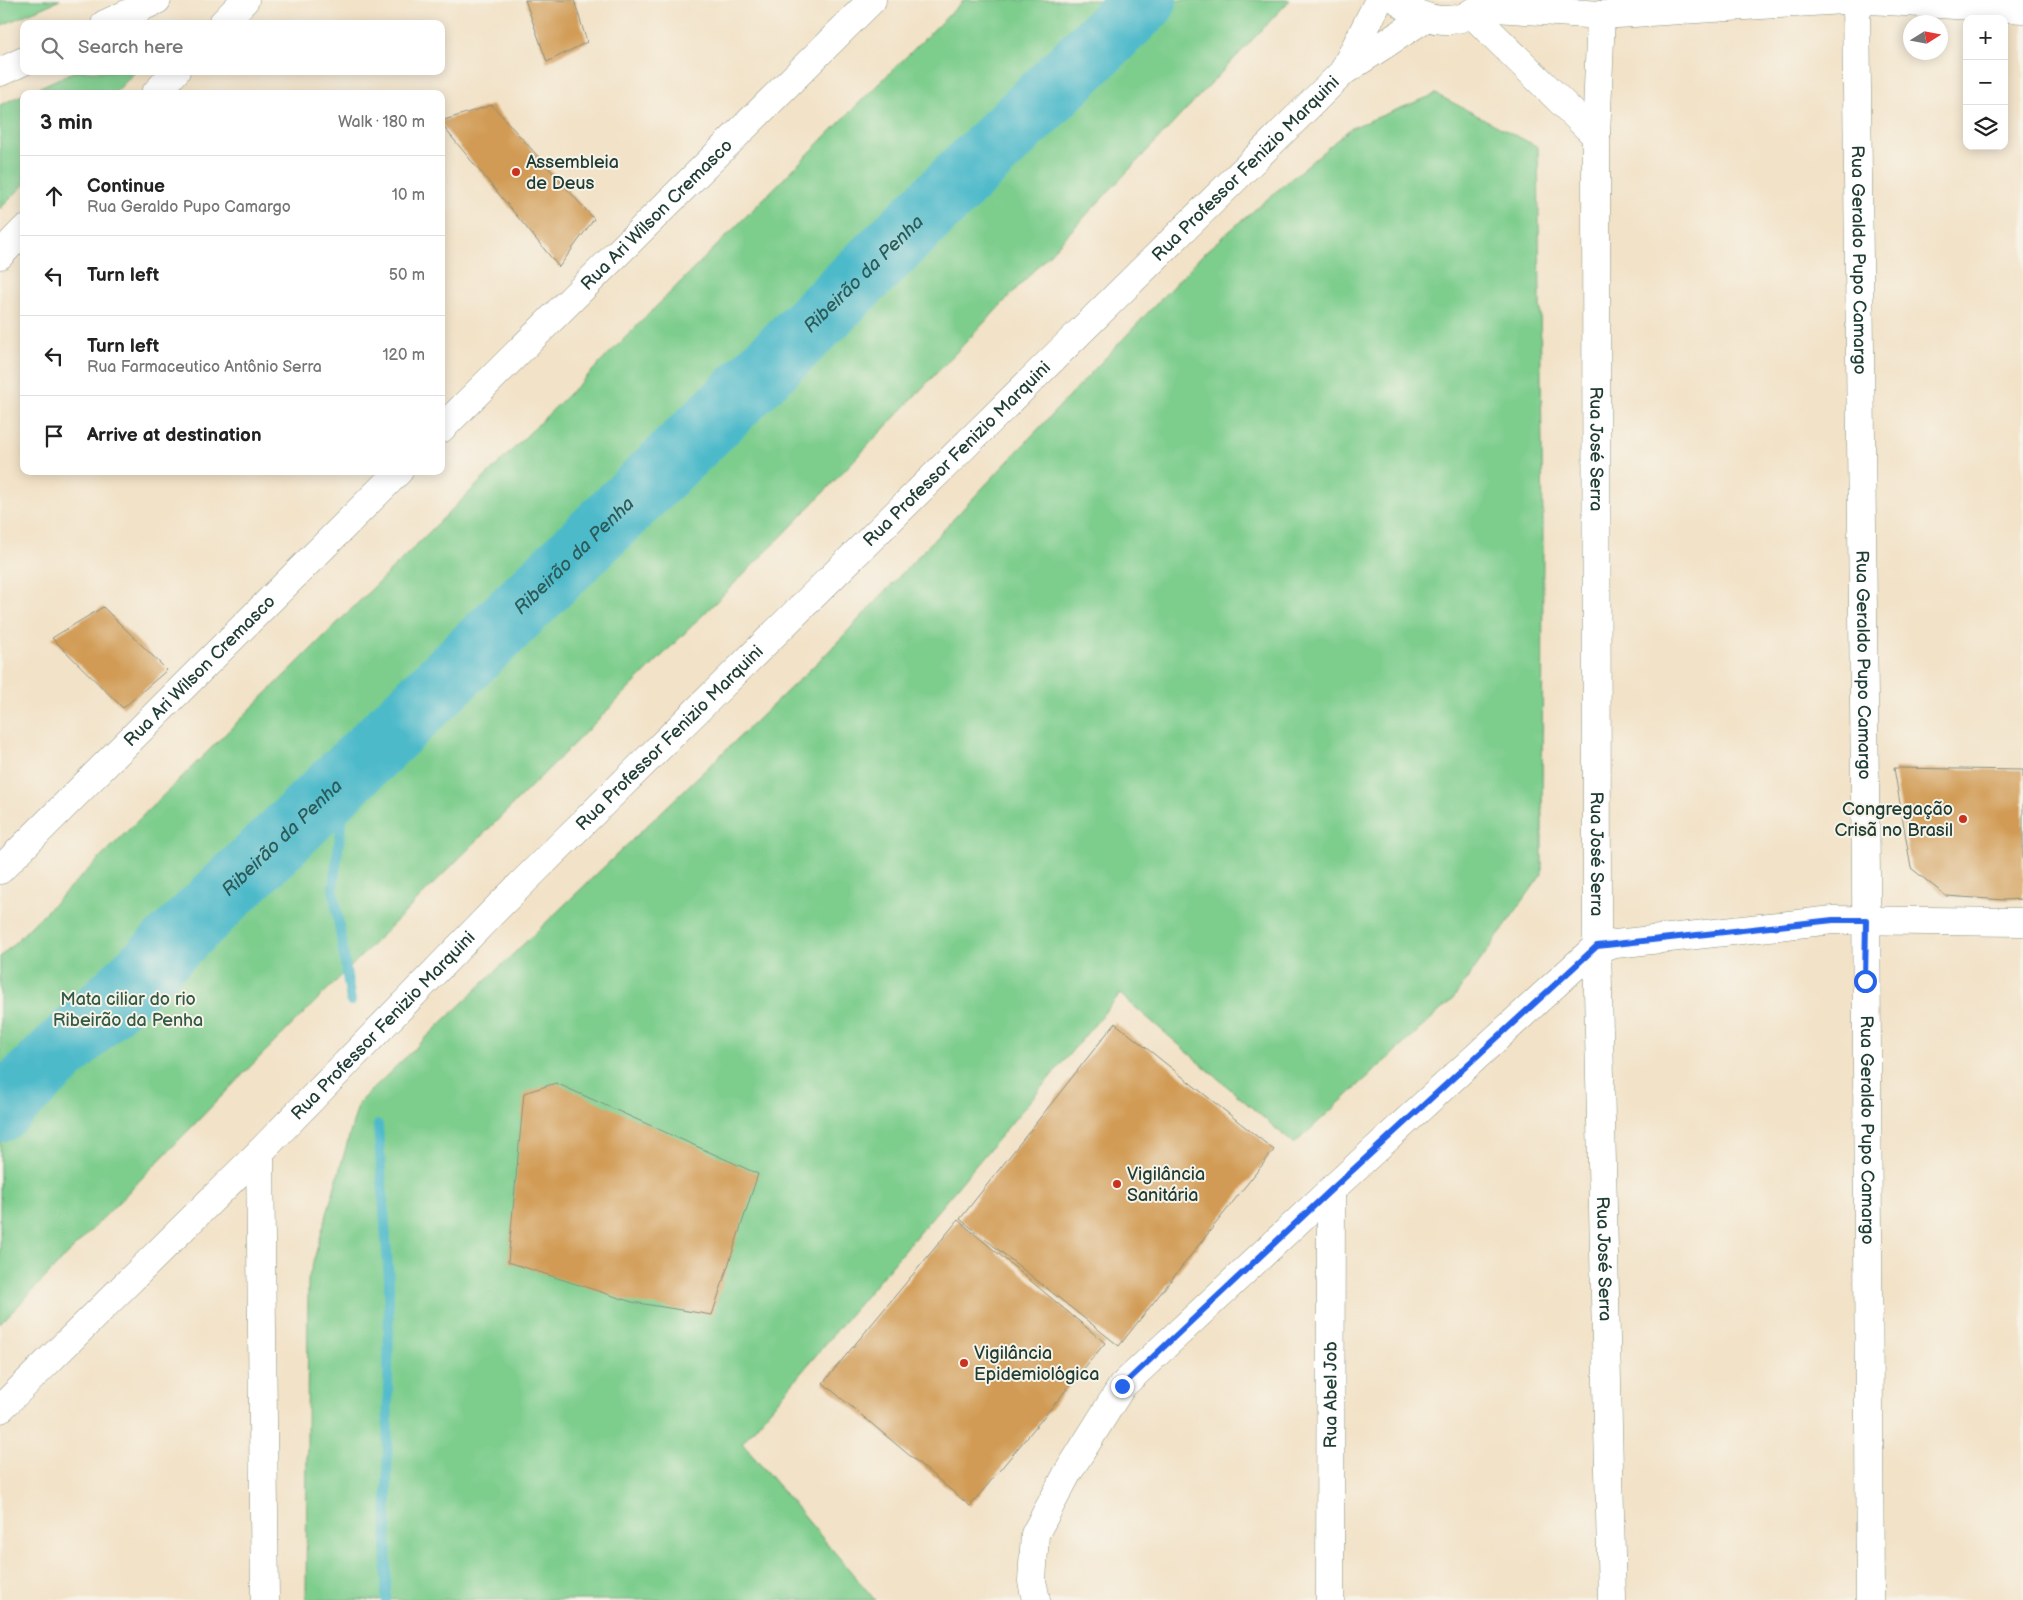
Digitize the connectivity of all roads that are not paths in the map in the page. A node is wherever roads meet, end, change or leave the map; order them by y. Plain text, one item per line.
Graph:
1 (157, 0) edge
2 (245, 0) edge
3 (872, 0) edge
4 (1379, 0) edge
5 (1398, 0) edge
6 (1843, 0) edge
7 (1856, 0) edge
8 (1870, 0) edge
9 (1480, 7) edge
10 (1562, 7) edge
11 (2023, 9) edge
12 (1601, 15) junction
13 (1425, 18) junction
14 (114, 20) edge
15 (226, 20) edge
16 (20, 63) edge
17 (1344, 71) junction
18 (0, 72) edge
19 (172, 75) edge
20 (159, 90) edge
21 (1596, 136) junction
22 (20, 234) edge
23 (0, 254) edge
24 (445, 425) edge
25 (395, 475) edge
26 (0, 870) edge
27 (1866, 920) junction
28 (2023, 922) edge
29 (1597, 946) junction
30 (260, 1152) junction
31 (1331, 1190) junction
32 (0, 1409) edge
33 (265, 1600) edge
34 (1036, 1600) edge
35 (1330, 1600) edge
36 (1612, 1600) edge
37 (1870, 1600) edge

1 - 14 street
2 - 15 street
3 - 24 street, Rua Ari Wilson Cremasco
4 - 17 street
5 - 13 street
6 - 12 street
7 - 27 street, Rua Geraldo Pupo Camargo
8 - 11 street
9 - 10 street
9 - 13 street
9 - 21 street
10 - 12 street
12 - 21 street, Rua José Serra
13 - 17 street
16 - 18 street
17 - 30 street, Rua Professor Fenizio Marquini
19 - 20 street
21 - 29 street, Rua José Serra
22 - 23 street
25 - 26 street, Rua Ari Wilson Cremasco
27 - 28 street
27 - 29 street
27 - 37 street, Rua Geraldo Pupo Camargo
29 - 31 street
29 - 36 street, Rua José Serra
30 - 32 street, Rua Professor Fenizio Marquini
30 - 33 street
31 - 34 street
31 - 35 street, Rua Abel Job

